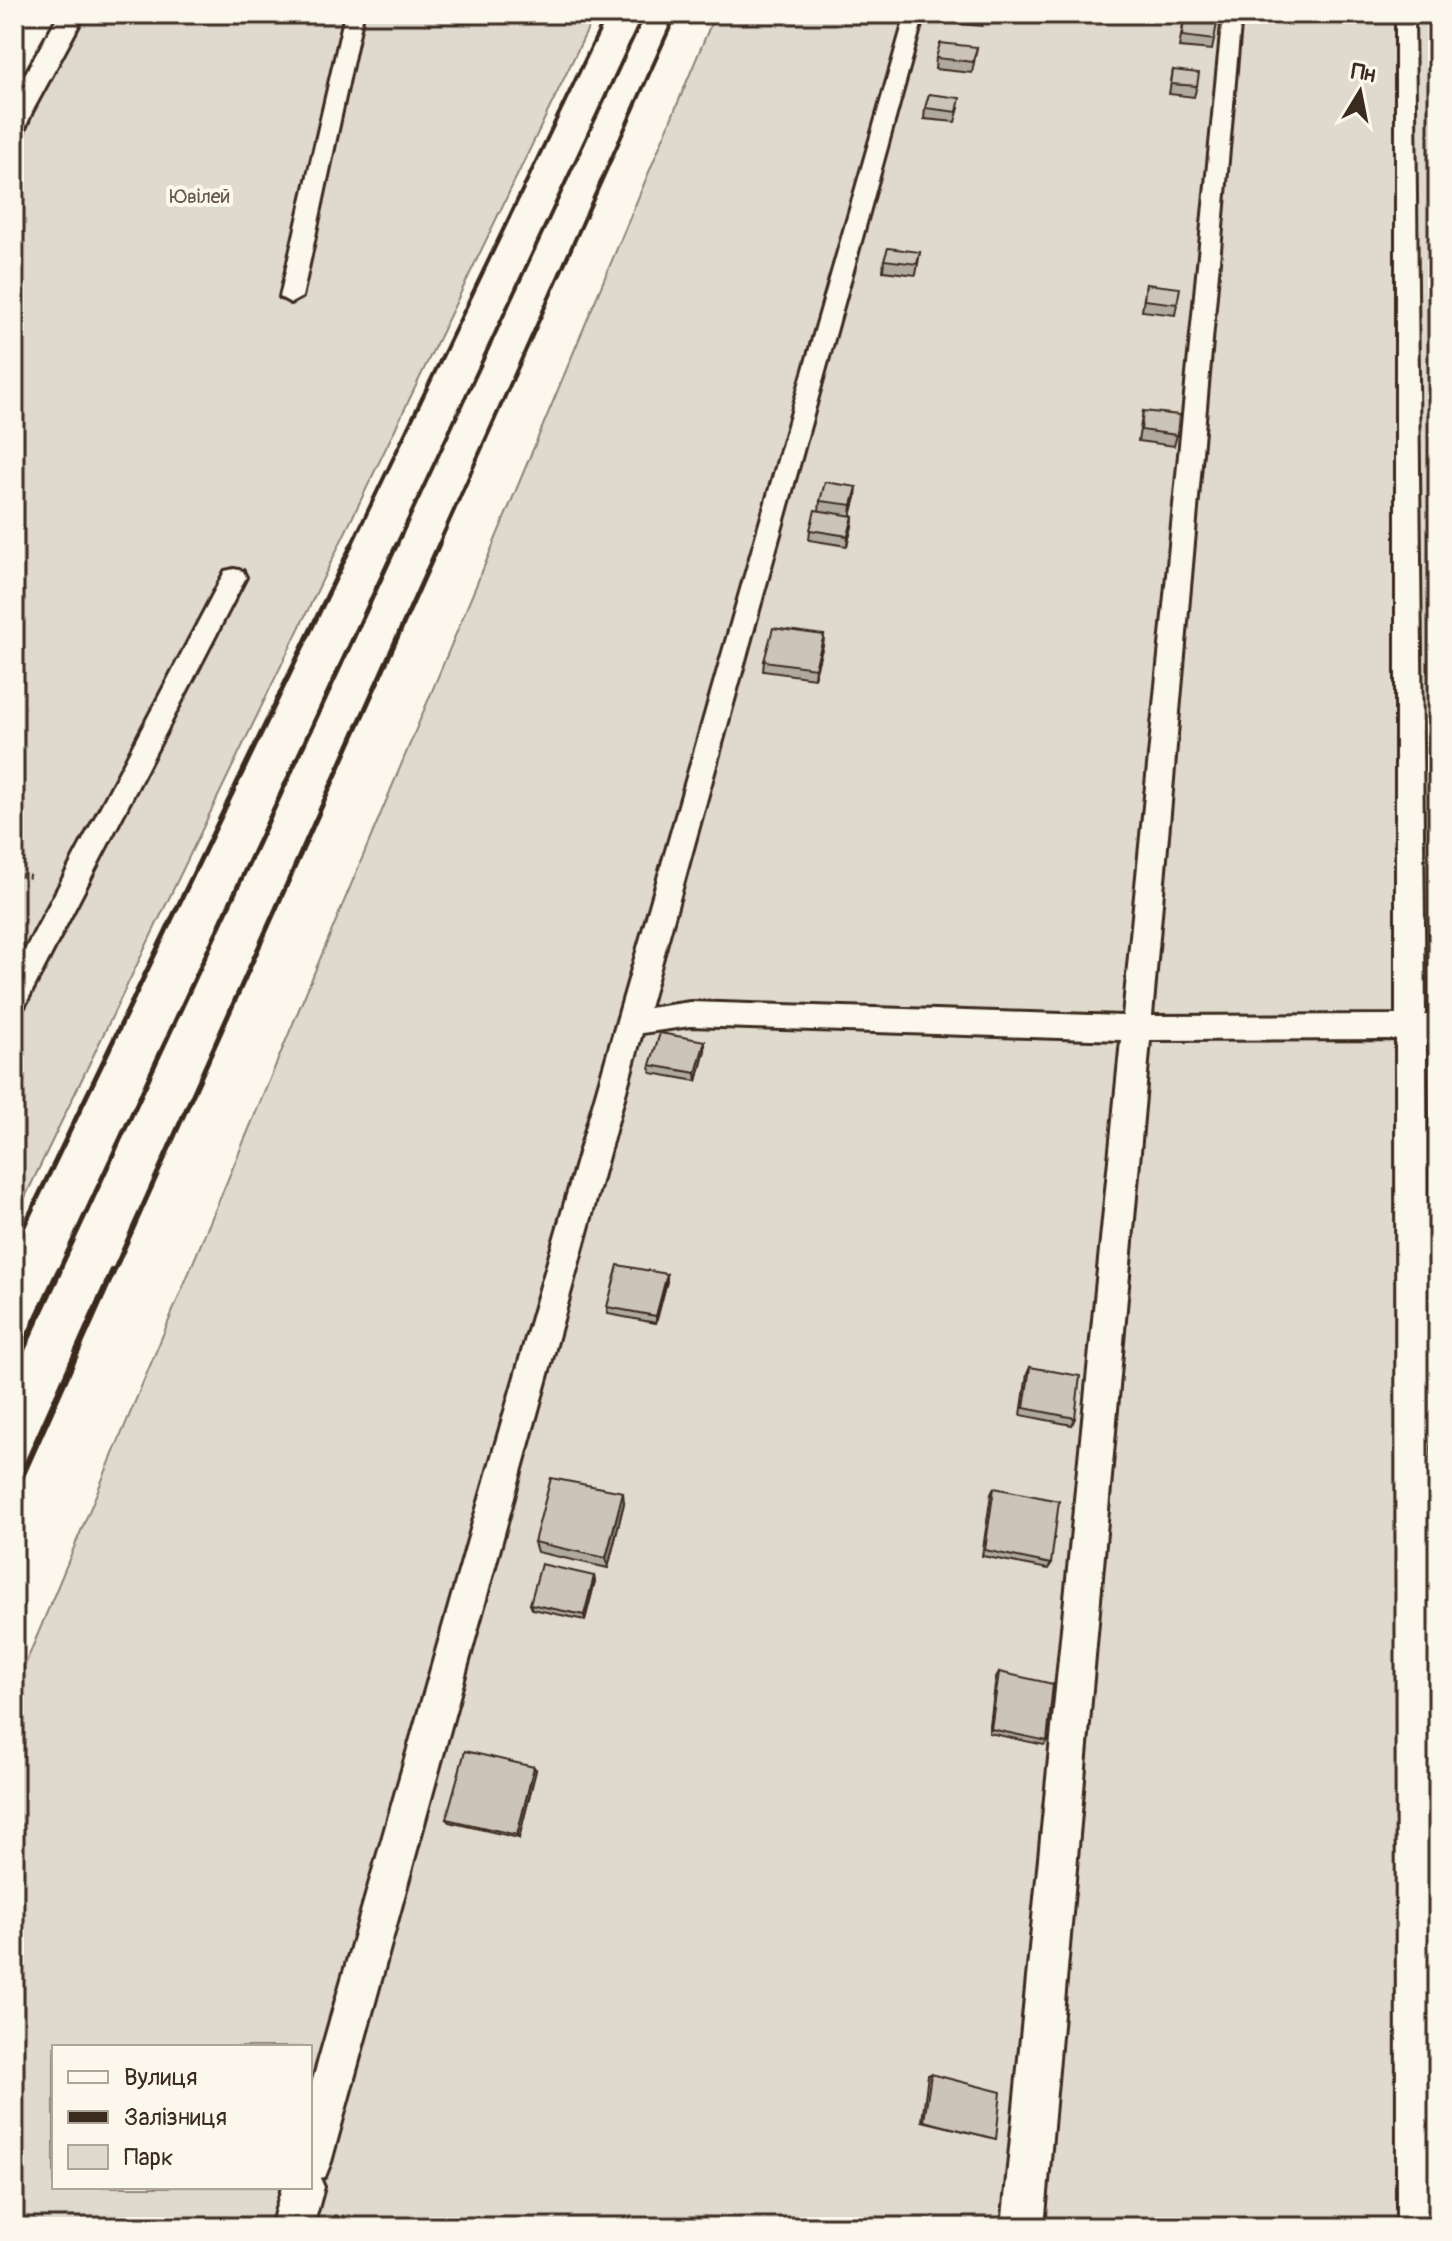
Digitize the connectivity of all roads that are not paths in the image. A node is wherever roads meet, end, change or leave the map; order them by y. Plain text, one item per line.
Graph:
1 (72, 14) edge
2 (354, 14) edge
3 (915, 14) edge
4 (1232, 14) edge
5 (1405, 14) edge
6 (14, 125) edge
7 (291, 297) dead end
8 (234, 577) dead end
9 (14, 999) edge
10 (631, 1023) junction
11 (1424, 1027) edge
12 (1136, 1028) junction
13 (312, 2155) edge
14 (302, 2189) edge
15 (292, 2227) edge
16 (1023, 2227) edge
17 (1418, 2227) edge

1 - 6 street
2 - 7 lane
3 - 10 lane
4 - 12 lane
5 - 11 lane
8 - 9 lane
10 - 12 lane
10 - 13 lane
11 - 12 lane
11 - 17 lane
12 - 16 lane
14 - 15 lane

